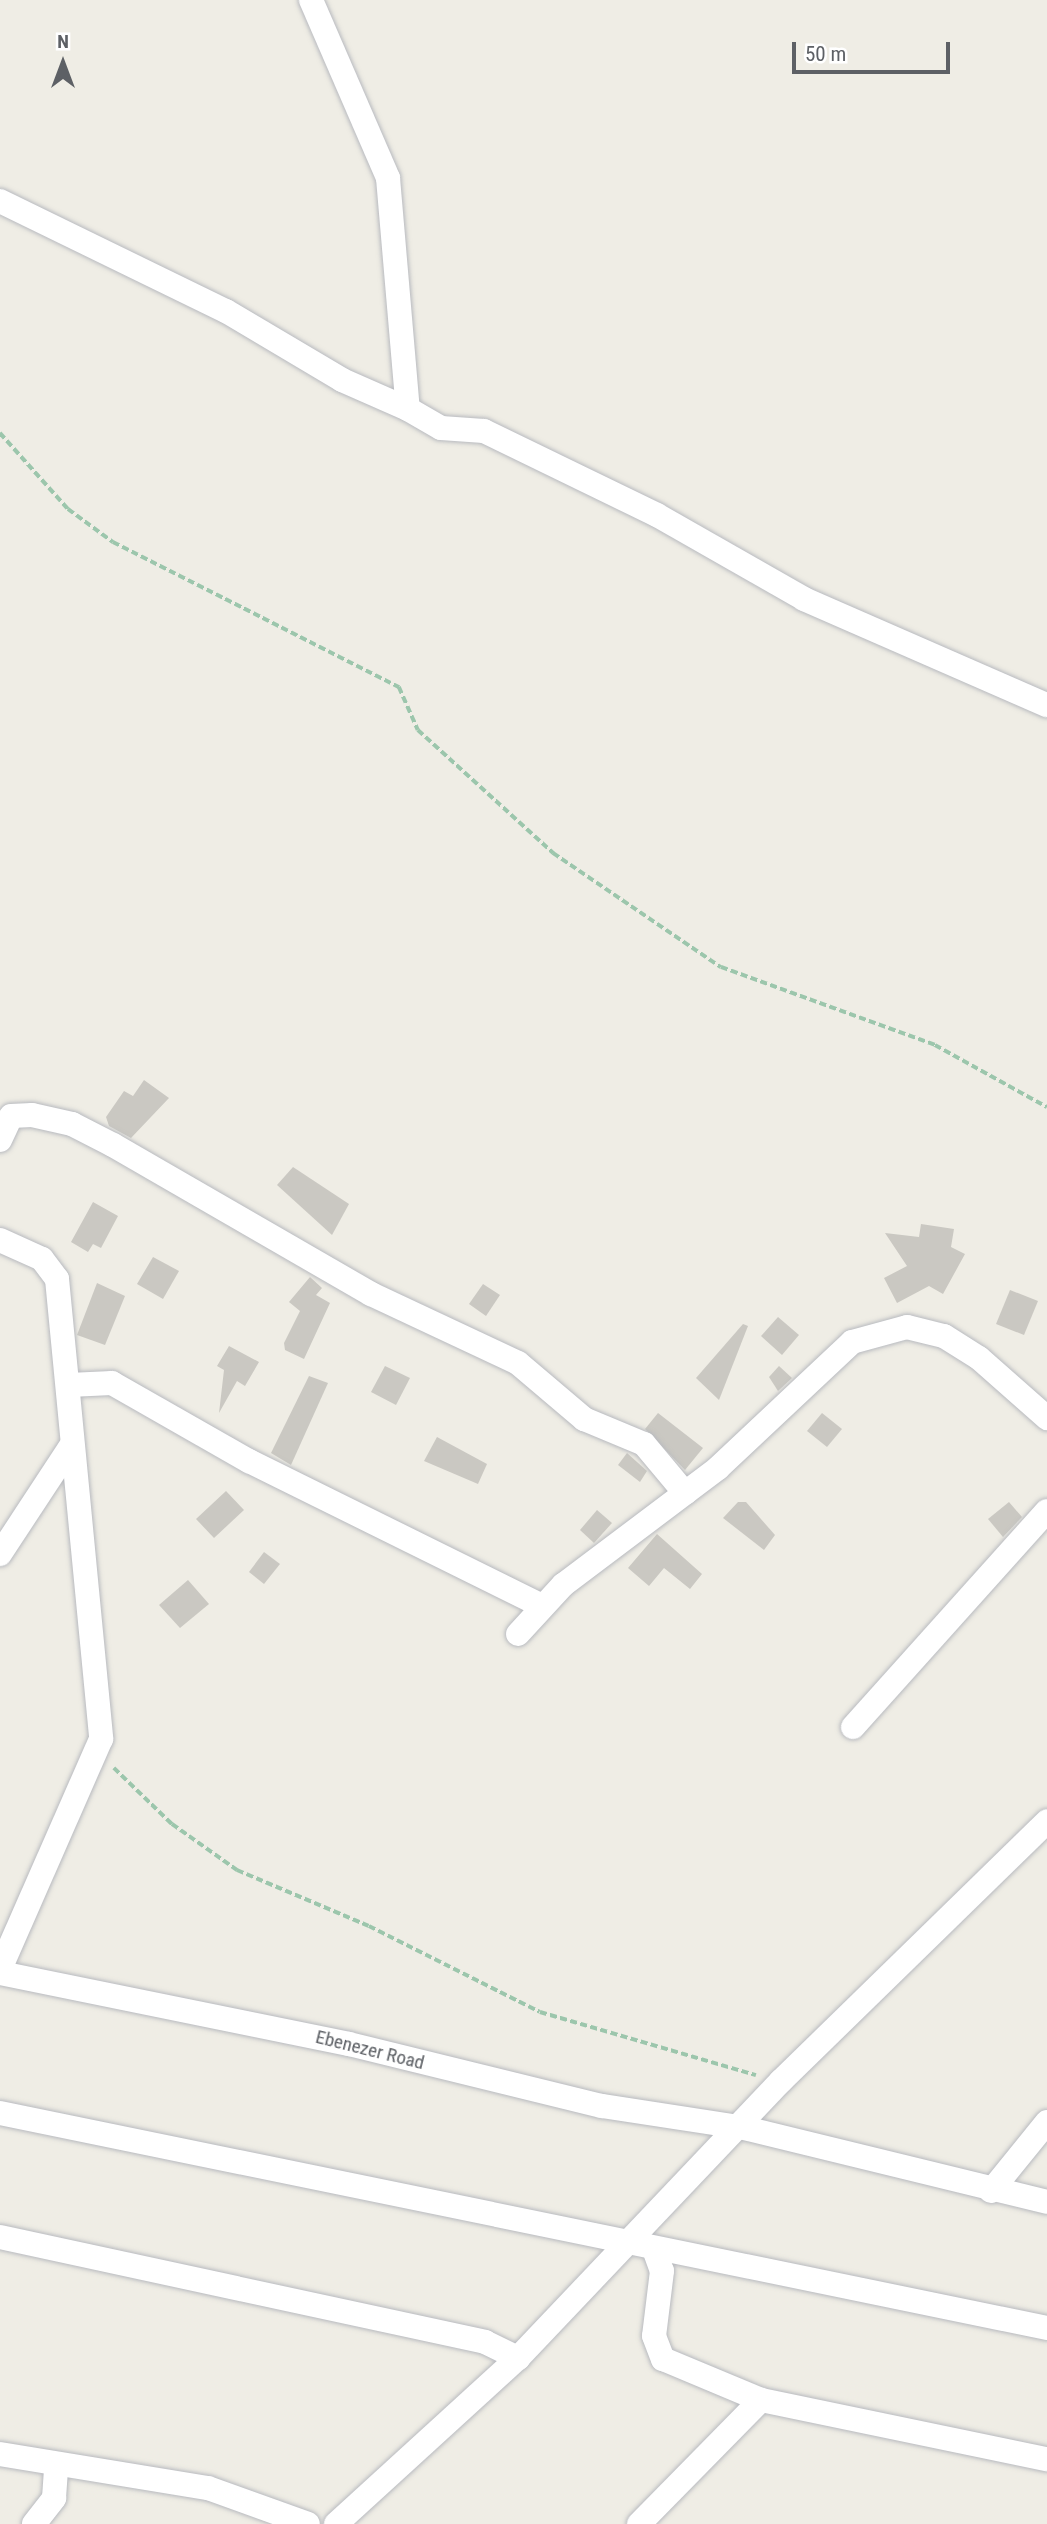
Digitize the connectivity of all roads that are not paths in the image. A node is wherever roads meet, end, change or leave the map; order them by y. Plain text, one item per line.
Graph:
1 (311, 0) edge
2 (0, 201) edge
3 (408, 409) junction
4 (1047, 705) edge
5 (0, 1140) edge
6 (0, 1240) edge
7 (69, 1385) junction
8 (1047, 1418) edge
9 (71, 1446) junction
10 (685, 1493) junction
11 (1047, 1511) edge
12 (0, 1554) edge
13 (542, 1606) junction
14 (518, 1634) dead end
15 (853, 1727) dead end
16 (1047, 1821) edge
17 (0, 1971) edge
18 (0, 2113) edge
19 (1047, 2122) edge
20 (740, 2127) junction
21 (991, 2191) junction
22 (1047, 2202) edge
23 (0, 2237) edge
24 (628, 2244) junction
25 (655, 2252) junction
26 (1047, 2328) edge
27 (518, 2358) junction
28 (761, 2400) junction
29 (0, 2454) edge
30 (1047, 2459) edge
31 (55, 2466) junction
32 (34, 2524) edge
33 (308, 2524) edge
34 (336, 2524) edge
35 (639, 2524) edge

1 - 3 street
2 - 3 street
3 - 4 street
5 - 10 street
6 - 7 street
7 - 9 street
7 - 13 street
8 - 10 street
9 - 12 street
9 - 17 street
10 - 13 street
11 - 15 street
13 - 14 street
16 - 20 street
17 - 20 street, Ebenezer Road
18 - 24 street
19 - 21 street
20 - 21 street, Ebenezer Road
20 - 24 street
21 - 22 street, Ebenezer Road
23 - 27 street
24 - 25 street
24 - 27 street
25 - 26 street
25 - 28 street
27 - 34 street
28 - 30 street
28 - 35 street
29 - 31 street
31 - 32 street
31 - 33 street

